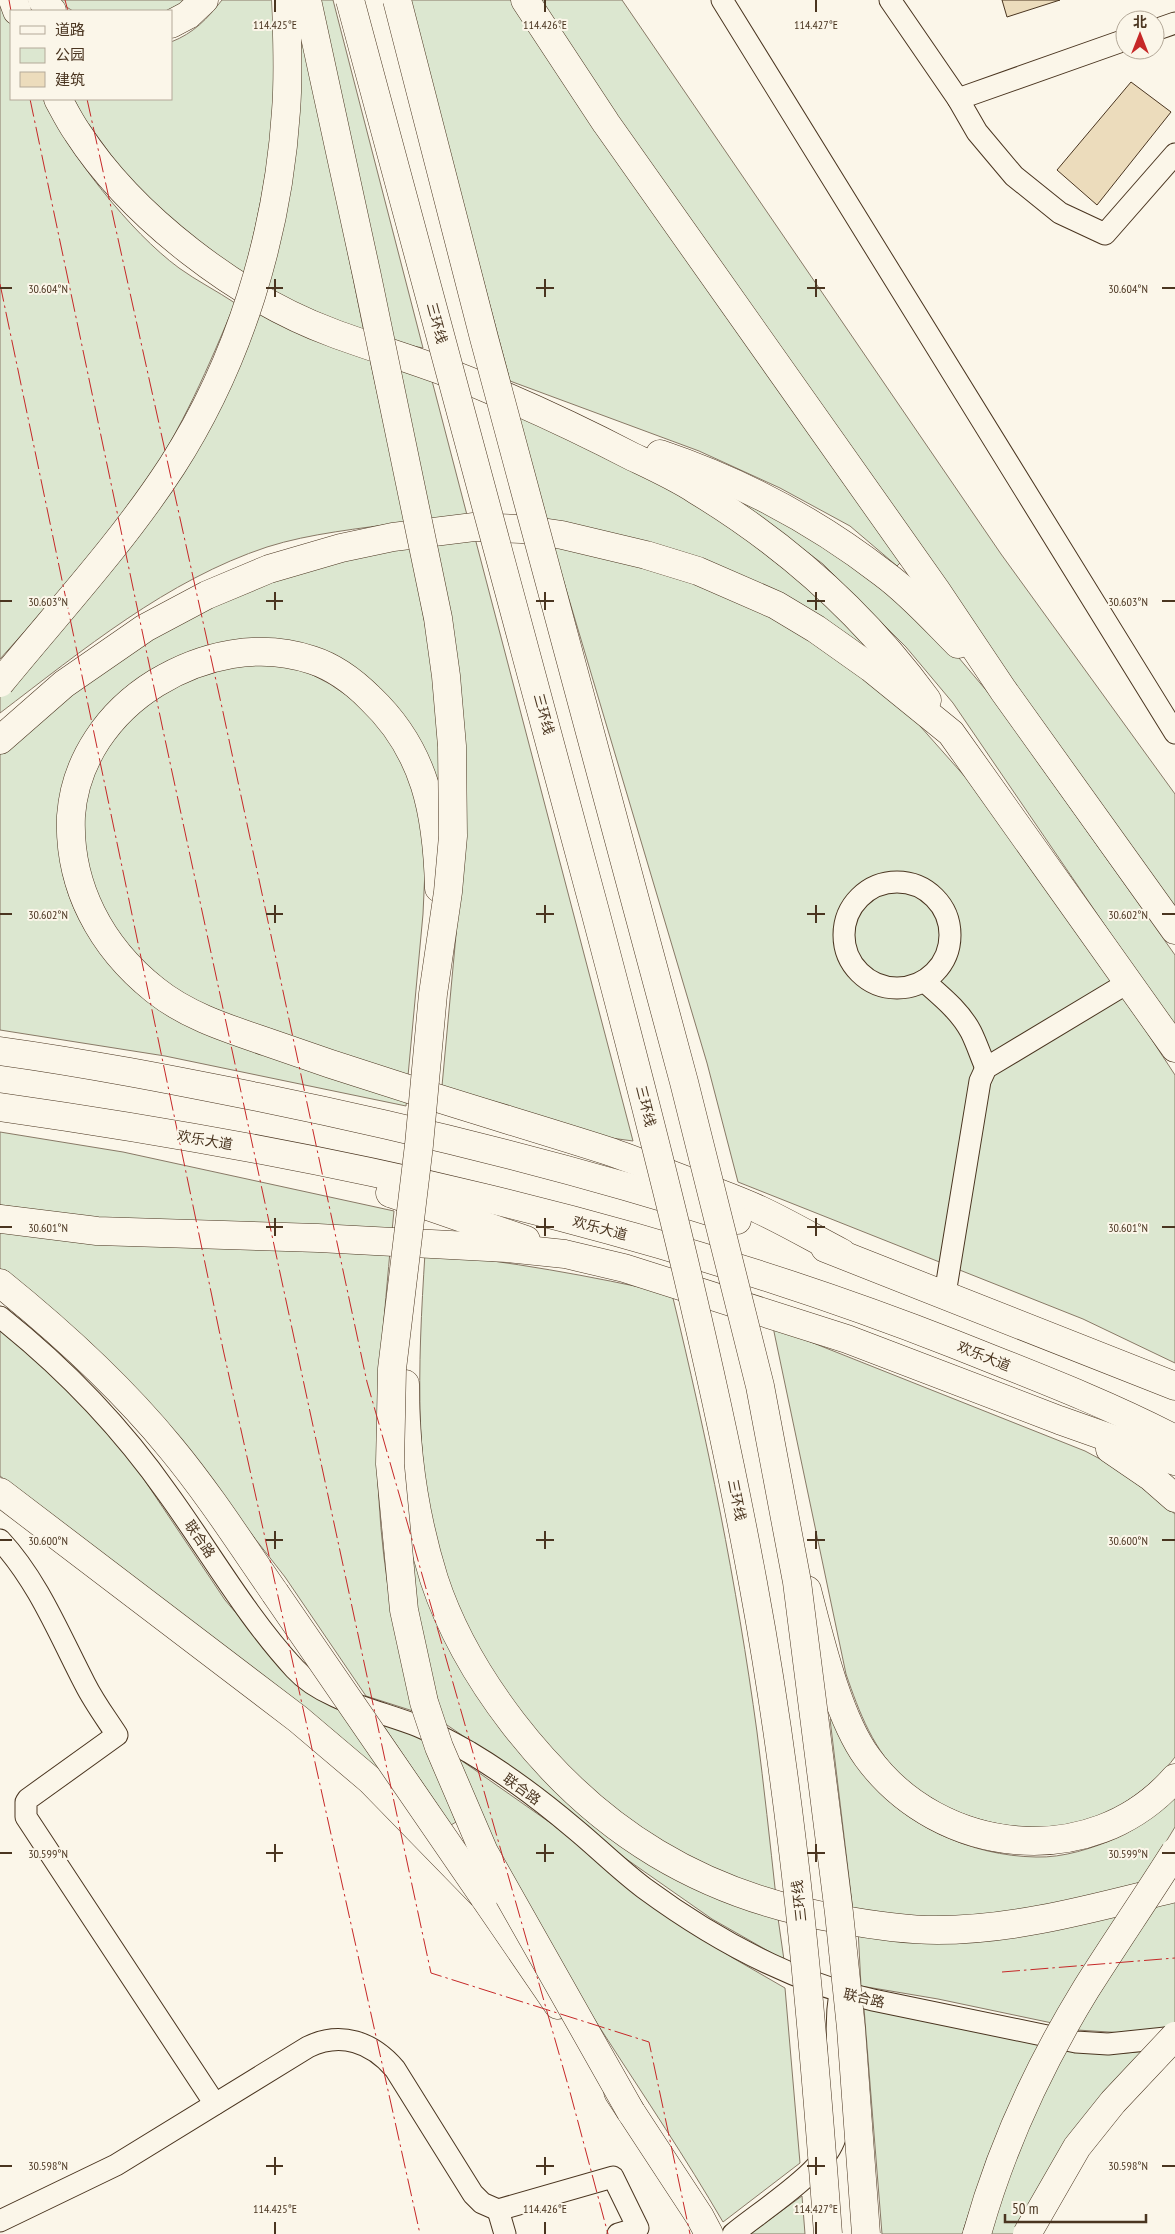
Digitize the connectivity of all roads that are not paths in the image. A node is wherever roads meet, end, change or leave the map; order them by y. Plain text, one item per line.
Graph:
1 (42, 0) edge
2 (204, 0) edge
3 (286, 0) edge
4 (307, 0) edge
5 (350, 0) edge
6 (396, 0) edge
7 (525, 0) edge
8 (722, 0) edge
9 (890, 0) edge
10 (51, 10) edge
11 (172, 23) edge
12 (1115, 44) edge
13 (958, 99) junction
14 (59, 100) edge
15 (1175, 154) edge
16 (565, 422) junction
17 (0, 683) edge
18 (1003, 690) junction
19 (951, 733) junction
20 (1175, 734) edge
21 (0, 740) edge
22 (1175, 930) edge
23 (440, 932) junction
24 (924, 981) junction
25 (1129, 982) junction
26 (1175, 1048) edge
27 (0, 1051) edge
28 (986, 1068) junction
29 (0, 1107) edge
30 (344, 1166) junction
31 (0, 1219) edge
32 (565, 1254) junction
33 (842, 1254) junction
34 (404, 1265) junction
35 (0, 1283) edge
36 (945, 1294) junction
37 (0, 1317) edge
38 (1175, 1386) edge
39 (1058, 1420) junction
40 (1175, 1439) edge
41 (1175, 1462) edge
42 (0, 1492) edge
43 (1175, 1498) edge
44 (785, 1511) junction
45 (0, 1540) edge
46 (1175, 1778) edge
47 (1175, 1852) edge
48 (1175, 1888) edge
49 (484, 1897) junction
50 (840, 1992) junction
51 (1175, 2037) edge
52 (216, 2104) junction
53 (631, 2112) junction
54 (498, 2210) junction
55 (0, 2221) edge
56 (505, 2234) edge
57 (618, 2234) edge
58 (709, 2234) edge
59 (733, 2234) edge
60 (828, 2234) edge
61 (866, 2234) edge
62 (977, 2234) edge
63 (1027, 2234) edge

1 - 10 highway
2 - 11 highway
3 - 17 highway, bridge
4 - 23 highway, bridge
5 - 60 highway, 三环线, bridge
6 - 44 highway, bridge
7 - 18 highway
8 - 20 street
9 - 13 street
12 - 13 street
13 - 15 street
14 - 16 highway
16 - 18 highway
16 - 19 highway
18 - 22 highway
19 - 21 highway
19 - 25 highway
23 - 33 highway
23 - 34 highway, bridge
24 - 24 street
24 - 28 street
25 - 26 highway
25 - 28 street
27 - 33 highway
28 - 36 street
29 - 30 highway, 欢乐大道
30 - 32 highway
30 - 40 highway, 欢乐大道
31 - 32 highway
32 - 39 highway
33 - 36 highway
34 - 48 highway, bridge
34 - 53 highway, bridge
35 - 49 highway, bridge
36 - 38 highway
37 - 50 street, 联合路
39 - 41 highway
39 - 43 highway
42 - 49 highway, bridge
44 - 46 highway, bridge
44 - 61 highway, bridge
45 - 52 street
47 - 62 highway, bridge
49 - 53 highway, bridge
50 - 51 street, 联合路
50 - 59 street
51 - 63 highway, bridge
52 - 54 street
52 - 55 street
53 - 58 highway
54 - 56 street
54 - 57 street

